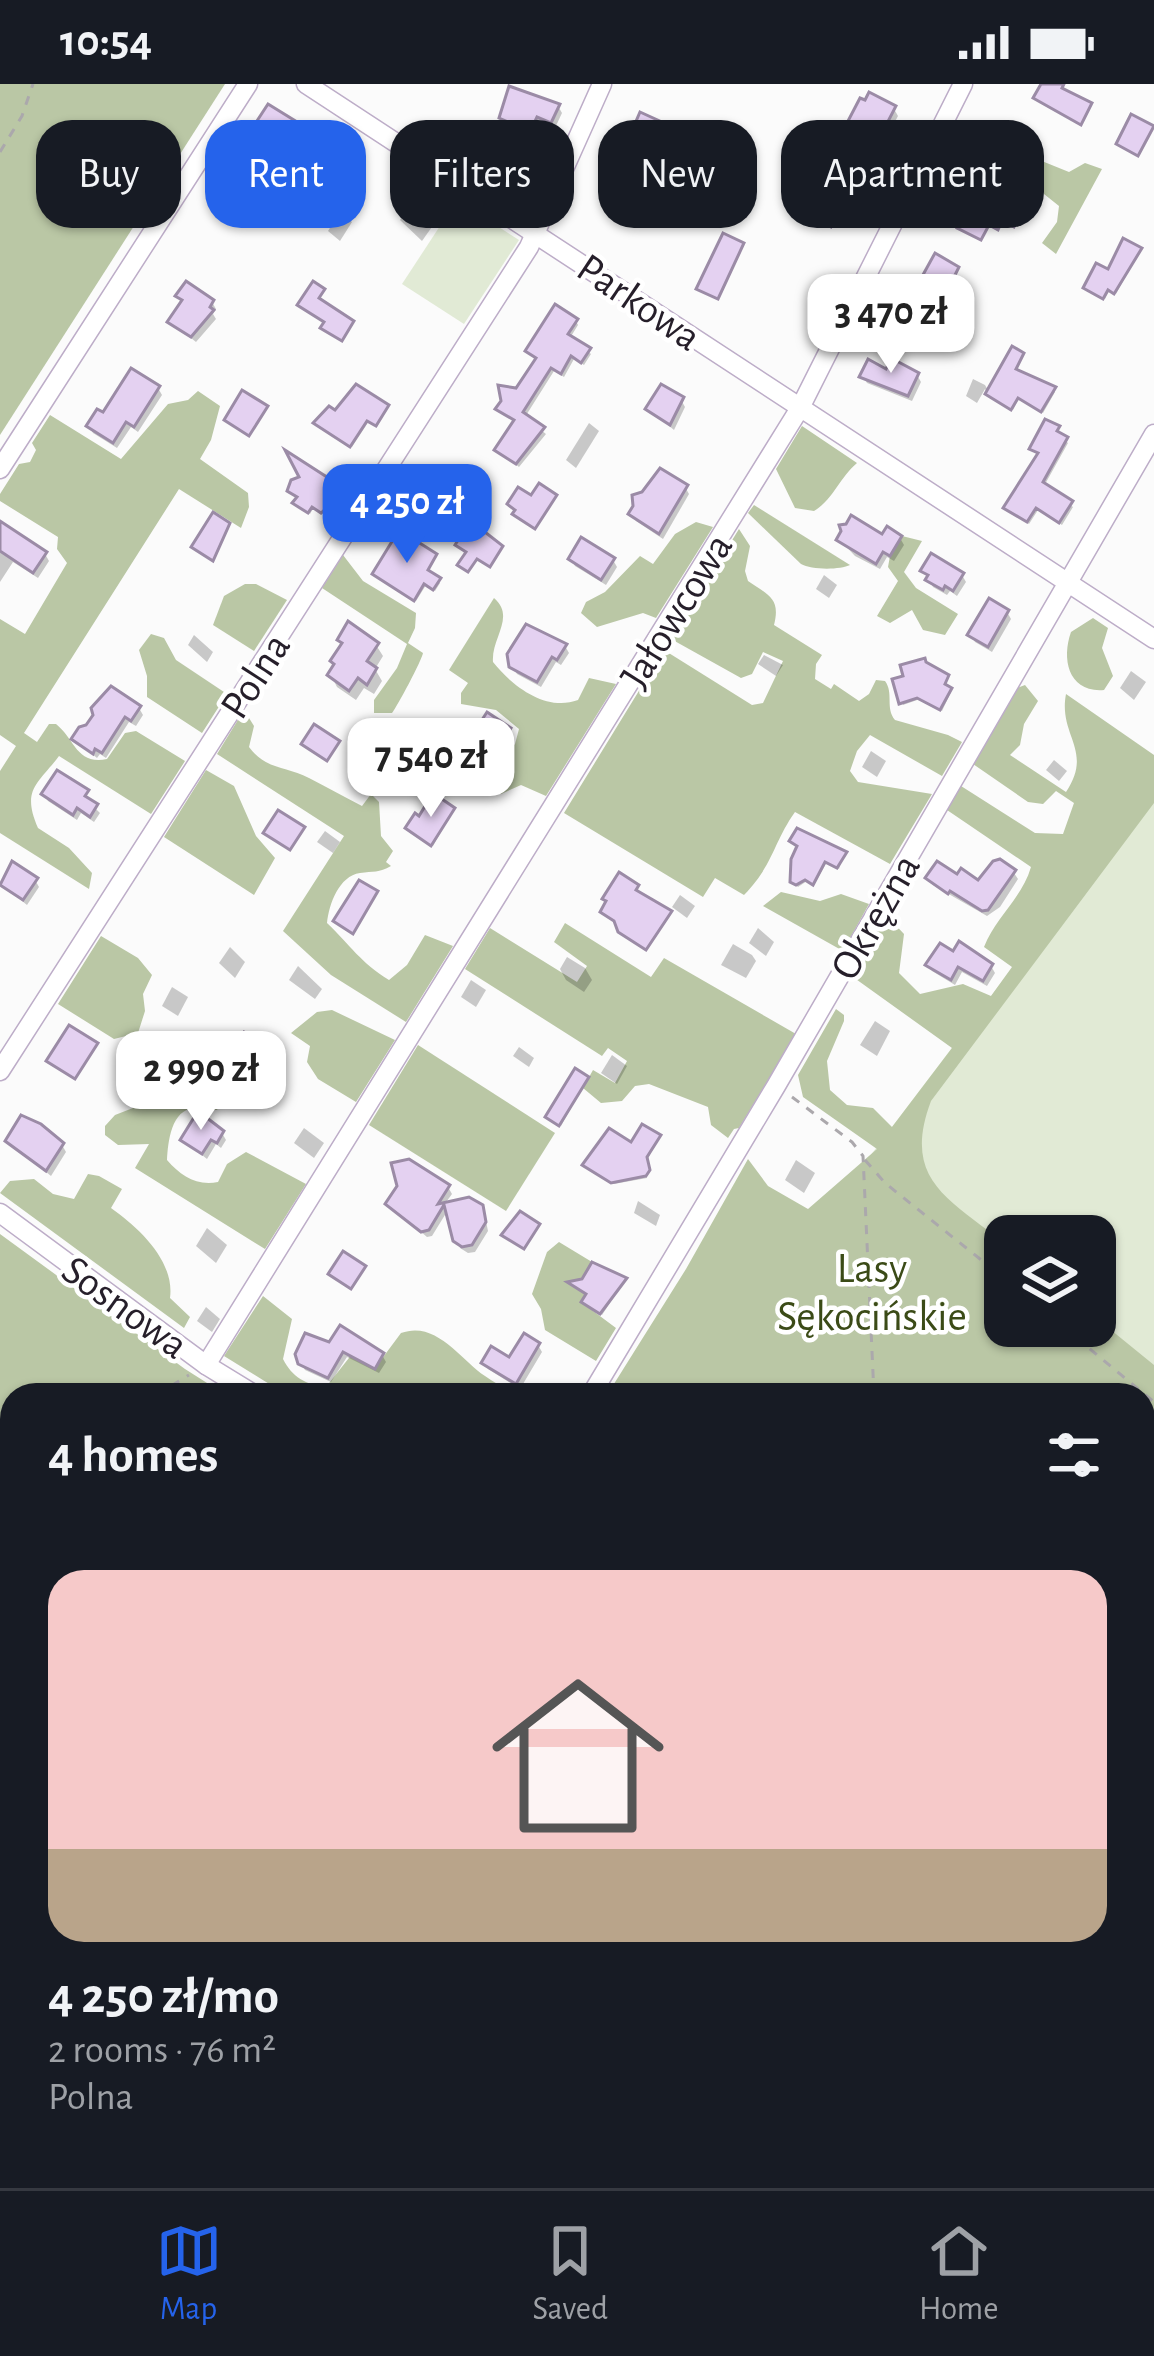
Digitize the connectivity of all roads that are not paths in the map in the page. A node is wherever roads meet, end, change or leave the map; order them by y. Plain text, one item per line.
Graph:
1 (248, 84) edge
2 (306, 84) edge
3 (602, 84) edge
4 (963, 84) edge
5 (536, 232) junction
6 (800, 408) junction
7 (1154, 434) edge
8 (0, 469) edge
9 (1067, 584) junction
10 (1154, 639) edge
11 (0, 1071) edge
12 (0, 1213) edge
13 (206, 1364) junction
14 (236, 1383) edge
15 (598, 1383) edge

1 - 8 street
2 - 5 street, Parkowa
3 - 5 street, Polna
4 - 6 street, Jałowcowa
5 - 6 street, Parkowa
5 - 11 street, Polna
6 - 9 street, Parkowa
6 - 13 street, Jałowcowa
7 - 9 street, Okrężna
9 - 10 street, Parkowa
9 - 15 street, Okrężna
12 - 13 street, Sosnowa
13 - 14 street, Sosnowa

